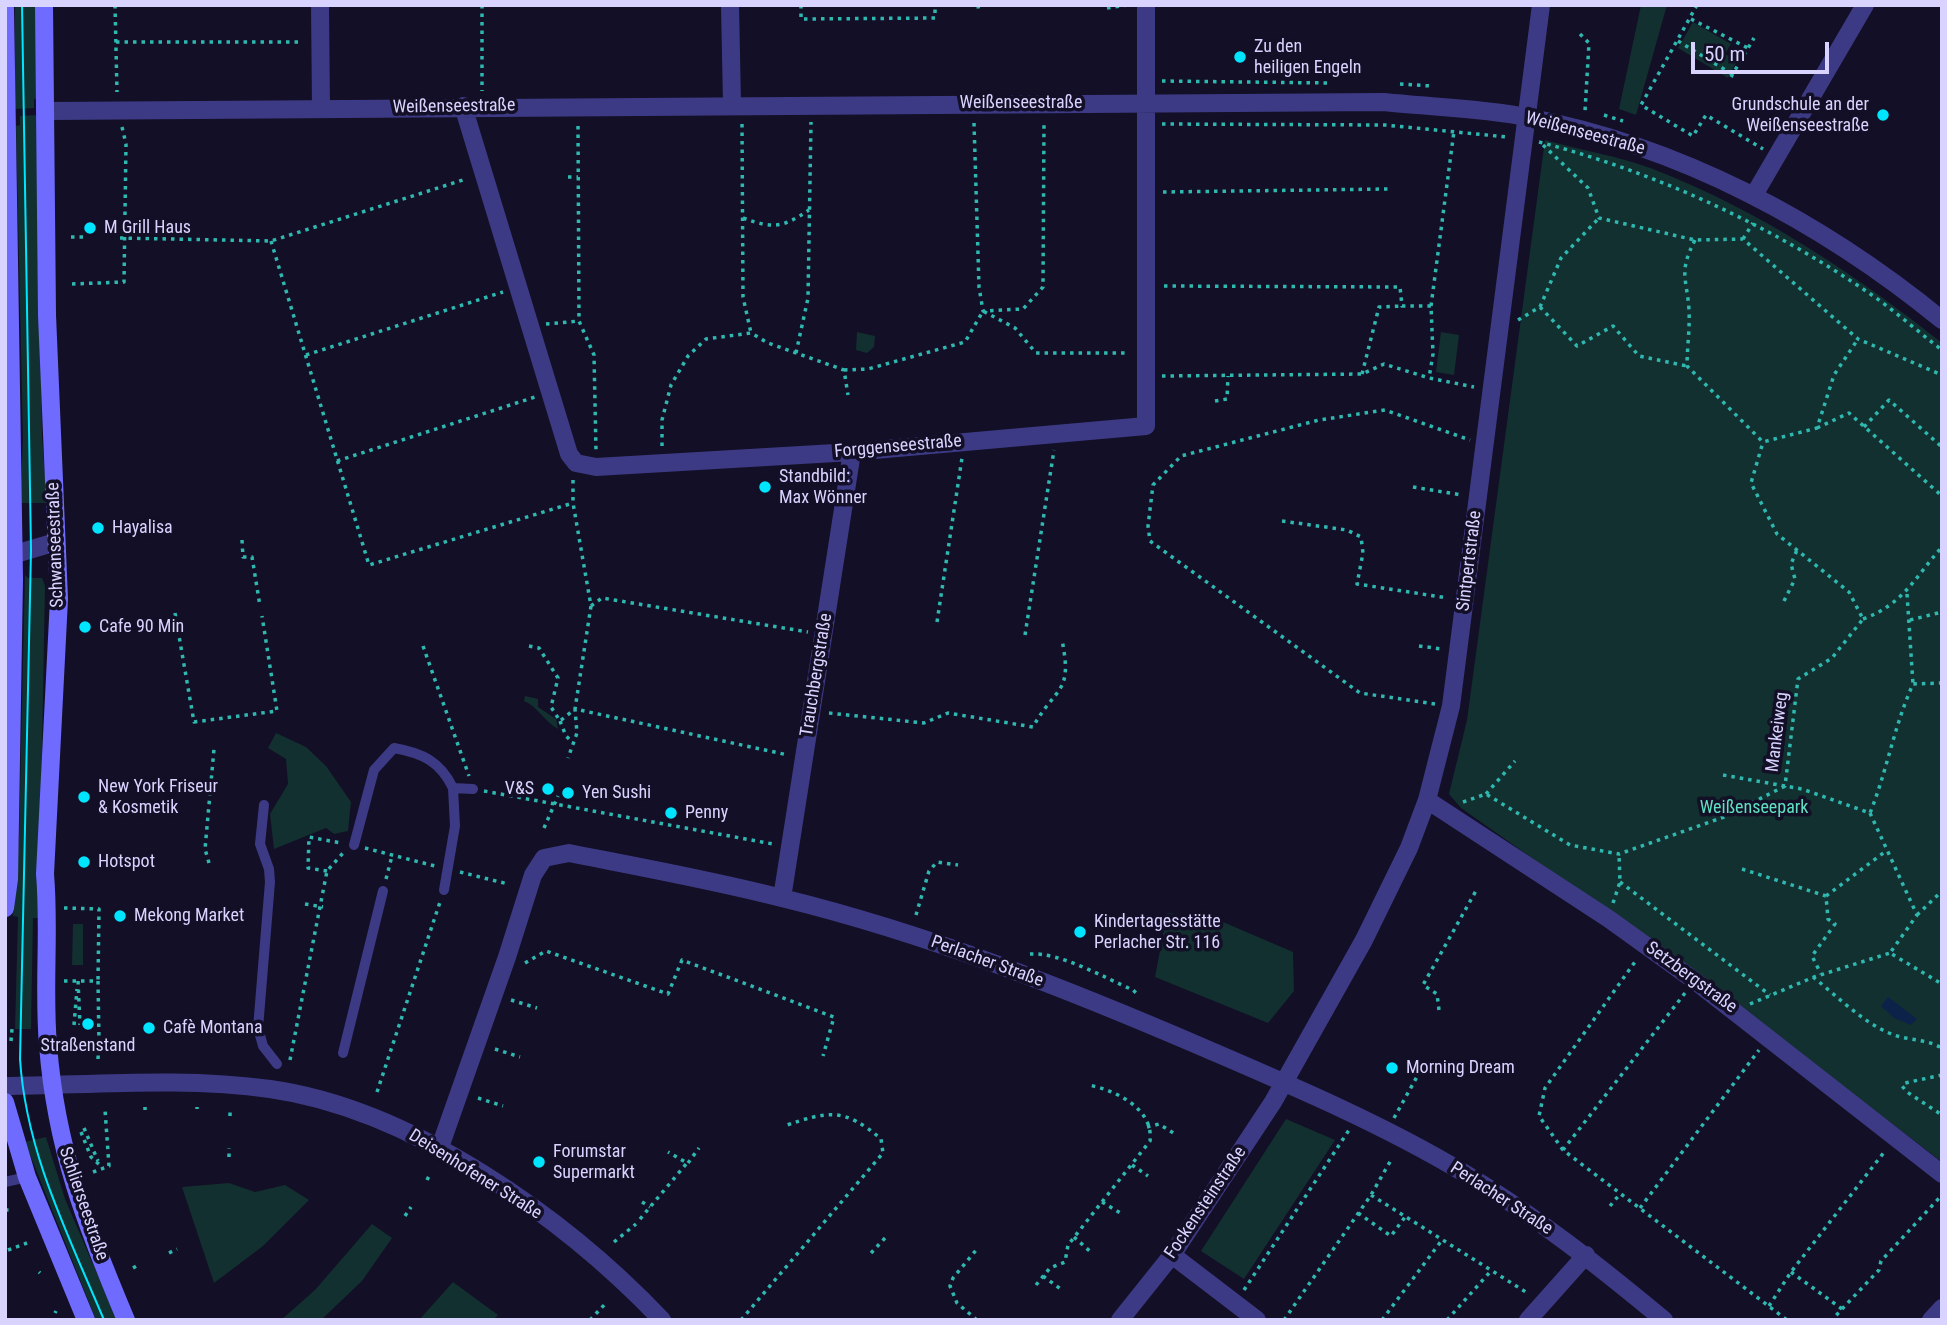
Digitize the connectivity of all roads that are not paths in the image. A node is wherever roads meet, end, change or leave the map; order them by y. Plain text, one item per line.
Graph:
1 (44, 5) edge
2 (320, 5) edge
3 (730, 5) edge
4 (1146, 5) edge
5 (1541, 5) edge
6 (1865, 5) edge
7 (5, 8) edge
8 (1146, 103) junction
9 (737, 104) junction
10 (463, 106) junction
11 (321, 108) junction
12 (47, 111) junction
13 (1526, 116) junction
14 (1760, 198) junction
15 (1942, 320) edge
16 (852, 452) junction
17 (57, 542) junction
18 (9, 556) edge
19 (453, 788) junction
20 (473, 789) road end
21 (1427, 800) junction
22 (264, 805) dead end
23 (354, 845) road end
24 (444, 890) road end
25 (383, 891) road end
26 (782, 898) junction
27 (5, 908) edge
28 (343, 1053) dead end
29 (277, 1064) dead end
30 (1284, 1082) junction
31 (52, 1085) junction
32 (5, 1086) edge
33 (5, 1102) edge
34 (439, 1150) junction
35 (1942, 1174) edge
36 (27, 1177) junction
37 (5, 1182) edge
38 (1172, 1255) junction
39 (1586, 1255) junction
40 (1942, 1308) edge
41 (86, 1320) edge
42 (126, 1320) edge
43 (662, 1320) edge
44 (1121, 1320) edge
45 (1257, 1320) edge
46 (1528, 1320) edge
47 (1664, 1320) edge
48 (1931, 1320) edge

1 - 12 main road, Schwanseestraße
2 - 11 street
3 - 9 street
4 - 8 street, Forggenseestraße
5 - 13 street, Sintpertstraße
6 - 14 street
7 - 18 main road
8 - 9 street, Weißenseestraße
8 - 13 street, Weißenseestraße
8 - 16 street, Forggenseestraße
9 - 10 street, Weißenseestraße
10 - 11 street, Weißenseestraße
10 - 16 street, Forggenseestraße
11 - 12 street, Weißenseestraße
12 - 17 main road, Schwanseestraße
13 - 14 street, Weißenseestraße
13 - 21 street, Sintpertstraße
14 - 15 street, Weißenseestraße
16 - 26 street, Trauchbergstraße
17 - 18 street
17 - 31 main road, Schwanseestraße
18 - 27 main road
19 - 20 lane
19 - 23 lane
19 - 24 lane
21 - 30 street, Sintpertstraße
21 - 35 street, Setzbergstraße
22 - 29 lane
25 - 28 lane
26 - 30 street, Perlacher Straße
26 - 34 street, Perlacher Straße
30 - 38 street, Fockensteinstraße
30 - 39 street, Perlacher Straße
31 - 32 street, Deisenhofener Straße
31 - 34 street, Deisenhofener Straße
31 - 42 main road, Schlierseestraße
33 - 36 main road
34 - 43 street, Deisenhofener Straße
36 - 37 lane
36 - 41 main road
38 - 44 street, Fockensteinstraße
38 - 45 street
39 - 46 street
39 - 47 street, Perlacher Straße
40 - 48 street

